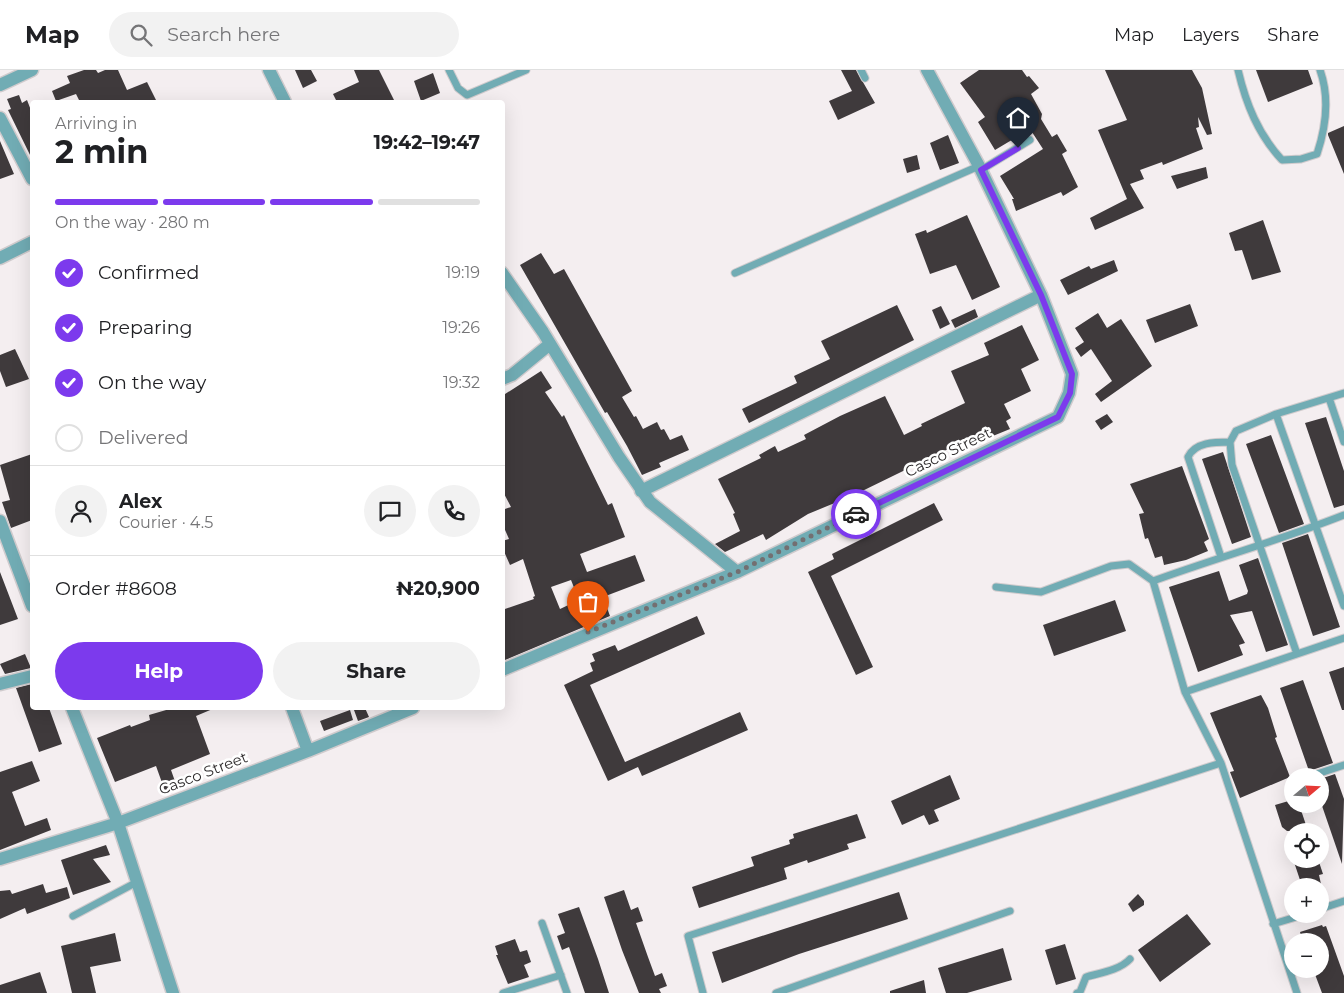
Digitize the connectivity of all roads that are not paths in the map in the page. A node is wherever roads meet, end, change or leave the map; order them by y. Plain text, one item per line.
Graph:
1 (32, 70) edge
2 (269, 70) edge
3 (449, 70) edge
4 (526, 70) edge
5 (861, 70) edge
6 (928, 70) edge
7 (1238, 70) edge
8 (1320, 70) edge
9 (865, 78) dead end
10 (0, 84) edge
11 (284, 100) edge
12 (0, 118) edge
13 (1030, 140) dead end
14 (980, 168) junction
15 (30, 176) edge
16 (30, 243) edge
17 (0, 258) edge
18 (735, 273) dead end
19 (505, 277) edge
20 (1041, 295) junction
21 (550, 344) junction
22 (505, 378) edge
23 (1344, 392) edge
24 (1329, 398) junction
25 (1276, 414) junction
26 (1230, 442) junction
27 (1344, 442) edge
28 (641, 491) junction
29 (1344, 515) edge
30 (0, 522) edge
31 (1316, 526) junction
32 (1261, 546) junction
33 (1221, 557) junction
34 (737, 572) junction
35 (1153, 582) junction
36 (996, 587) dead end
37 (30, 601) edge
38 (1344, 606) edge
39 (1344, 638) edge
40 (1297, 654) junction
41 (505, 669) edge
42 (30, 676) edge
43 (0, 684) edge
44 (1185, 692) junction
45 (73, 710) edge
46 (293, 710) edge
47 (408, 710) edge
48 (308, 751) junction
49 (1220, 763) junction
50 (1344, 766) edge
51 (1329, 771) edge
52 (118, 823) junction
53 (0, 859) edge
54 (137, 882) junction
55 (1344, 901) edge
56 (1329, 906) edge
57 (1010, 911) dead end
58 (73, 916) dead end
59 (1284, 921) edge
60 (542, 922) dead end
61 (1274, 924) junction
62 (1130, 959) dead end
63 (561, 975) junction
64 (173, 993) edge
65 (503, 993) edge
66 (567, 993) edge
67 (703, 993) edge
68 (776, 993) edge
69 (1077, 993) edge
70 (1297, 993) edge

1 - 10 street
2 - 11 street
3 - 4 lane
5 - 9 lane
6 - 14 street, Casco Street
7 - 8 lane
12 - 15 street
13 - 14 lane
14 - 18 lane
14 - 20 street, Casco Street
16 - 17 street
19 - 21 street
20 - 28 street
20 - 34 street, Casco Street
21 - 22 street
21 - 28 street
23 - 24 lane
24 - 25 lane
24 - 27 lane
25 - 26 lane
25 - 31 lane
26 - 32 lane
26 - 33 lane
28 - 34 street
29 - 31 lane
30 - 37 street
31 - 32 lane
31 - 38 lane
32 - 33 lane
32 - 40 lane
33 - 35 lane
34 - 41 street, Casco Street
35 - 36 lane
35 - 44 lane
39 - 40 lane
40 - 44 lane
42 - 43 street
44 - 49 lane
45 - 52 street
46 - 48 street
47 - 48 street, Casco Street
48 - 52 street, Casco Street
49 - 61 lane
49 - 67 lane
50 - 51 lane
52 - 53 street, Casco Street
52 - 54 street
54 - 58 lane
54 - 64 street
55 - 56 lane
57 - 68 lane
59 - 61 lane
60 - 63 lane
61 - 70 lane
62 - 69 lane
63 - 65 lane
63 - 66 lane

